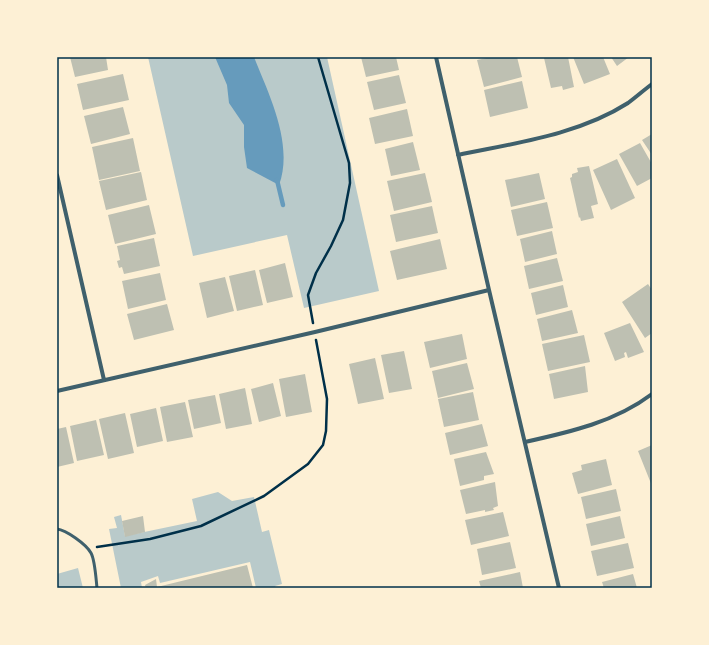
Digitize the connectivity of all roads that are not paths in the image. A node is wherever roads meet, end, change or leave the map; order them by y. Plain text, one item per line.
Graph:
1 (436, 57) edge
2 (652, 84) edge
3 (458, 155) junction
4 (57, 175) edge
5 (489, 290) junction
6 (104, 380) junction
7 (57, 391) edge
8 (652, 394) edge
9 (525, 442) junction
10 (57, 529) edge
11 (97, 588) edge
12 (559, 588) edge

1 - 3 street
2 - 3 street
3 - 5 street
4 - 6 street
5 - 6 street
5 - 9 street
6 - 7 street
8 - 9 street
9 - 12 street
10 - 11 lane

